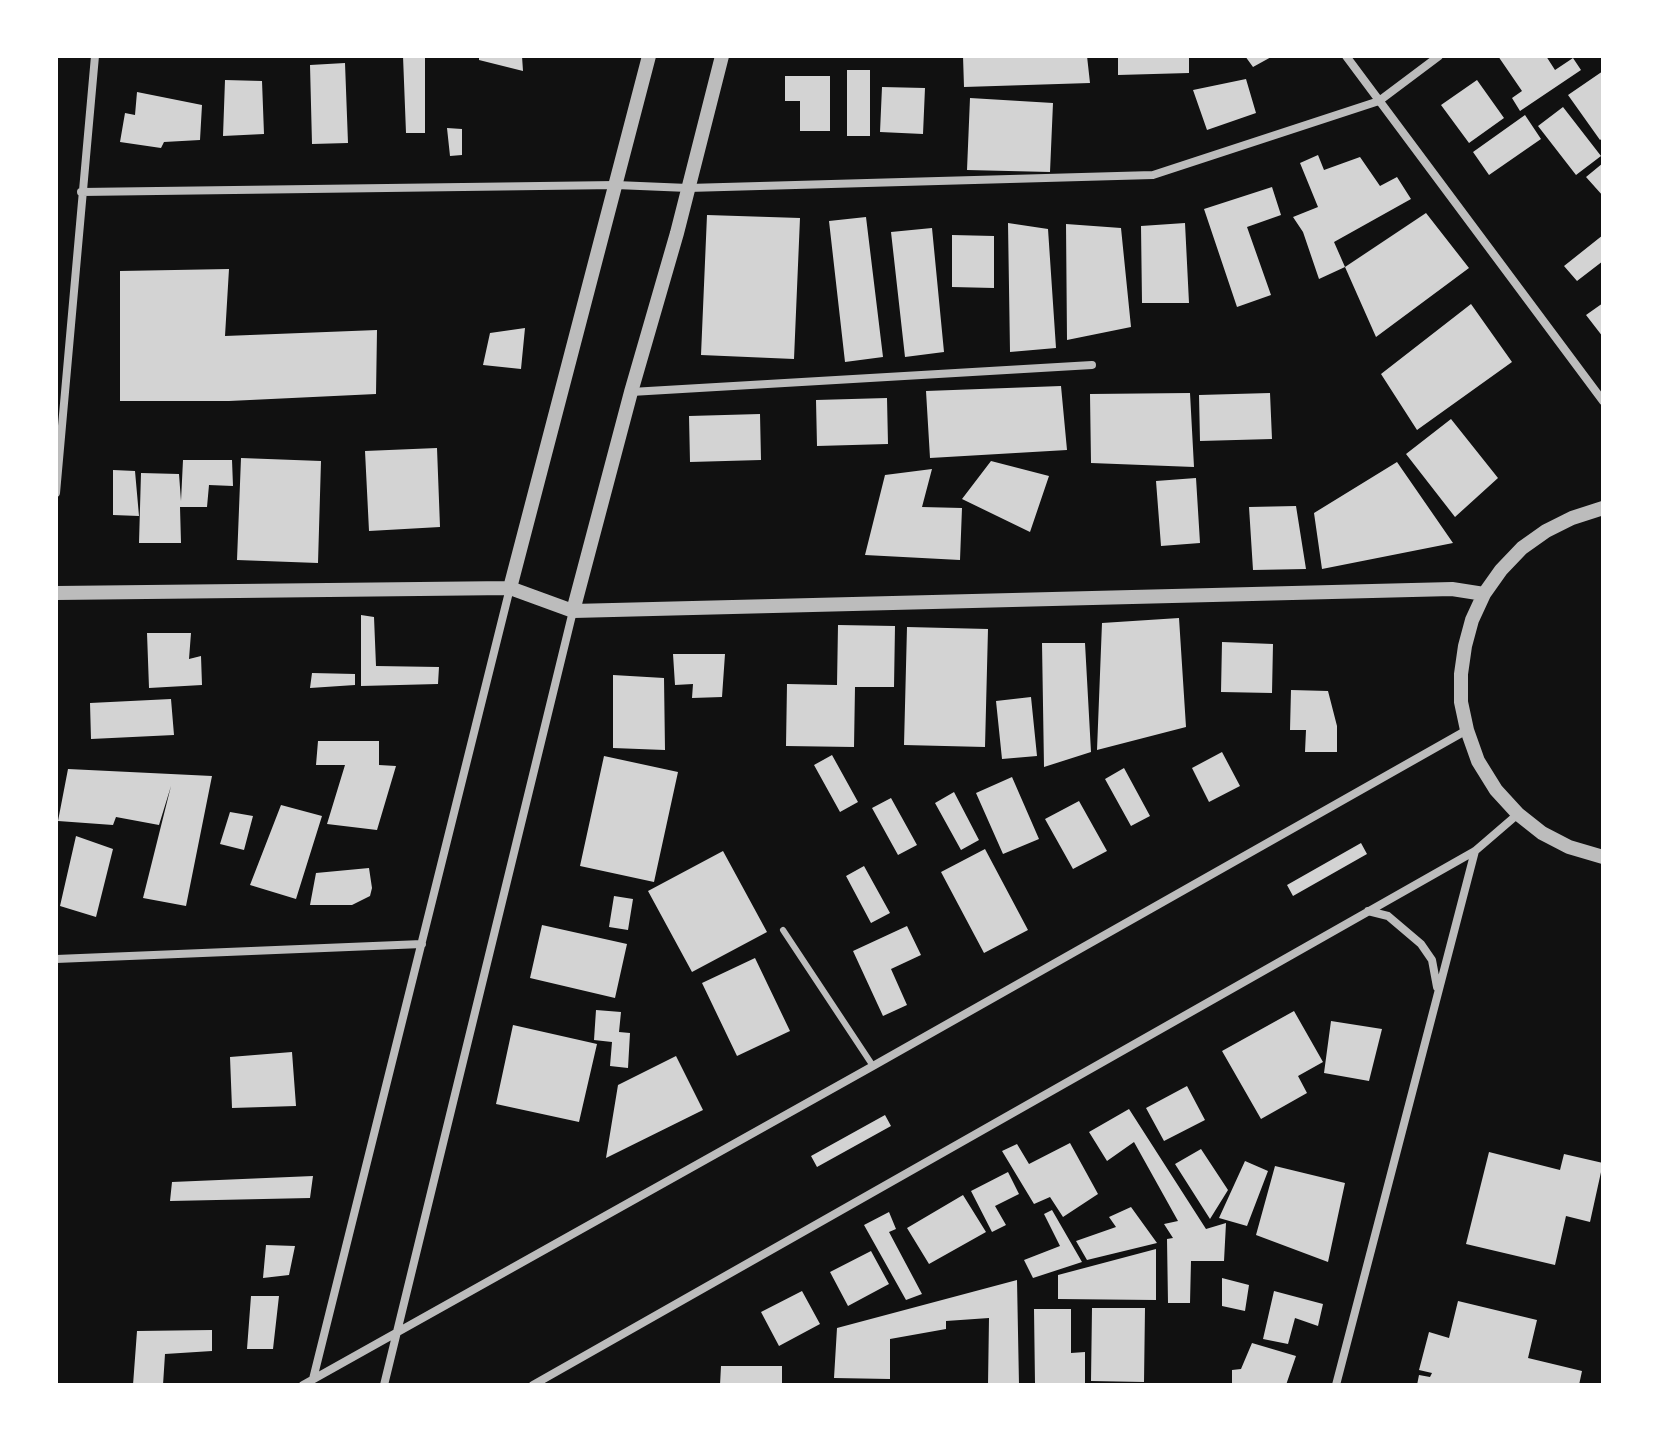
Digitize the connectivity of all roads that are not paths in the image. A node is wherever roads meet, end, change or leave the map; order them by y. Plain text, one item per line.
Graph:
1 (95, 56) edge
2 (649, 56) edge
3 (722, 56) edge
4 (1346, 56) edge
5 (1439, 56) edge
6 (1379, 101) junction
7 (616, 185) junction
8 (688, 188) junction
9 (81, 192) junction
10 (1092, 365) dead end
11 (631, 392) junction
12 (1603, 401) edge
13 (56, 493) edge
14 (1603, 508) edge
15 (510, 588) junction
16 (56, 593) edge
17 (1484, 594) junction
18 (573, 611) junction
19 (1467, 730) junction
20 (1518, 814) junction
21 (1475, 851) junction
22 (1603, 857) edge
23 (1368, 911) junction
24 (783, 930) dead end
25 (422, 944) junction
26 (56, 959) edge
27 (1438, 991) junction
28 (873, 1066) junction
29 (397, 1333) junction
30 (313, 1382) edge
31 (303, 1385) edge
32 (384, 1385) edge
33 (533, 1385) edge
34 (1336, 1385) edge

1 - 9 street
2 - 7 street
3 - 8 street
4 - 6 street
5 - 6 street
6 - 8 street
6 - 12 street
7 - 8 street
7 - 9 street
7 - 15 street
8 - 11 street
9 - 13 street
10 - 11 street
11 - 18 street
14 - 17 street
15 - 16 street
15 - 18 street
15 - 25 street
17 - 18 street
17 - 19 street
18 - 29 street
19 - 20 street
19 - 28 street
20 - 21 street
20 - 22 street
21 - 23 street
21 - 27 street
23 - 27 street
23 - 33 street
24 - 28 lane
25 - 26 street
25 - 30 street
27 - 34 street
28 - 29 street
29 - 30 street
29 - 32 street
30 - 31 street

